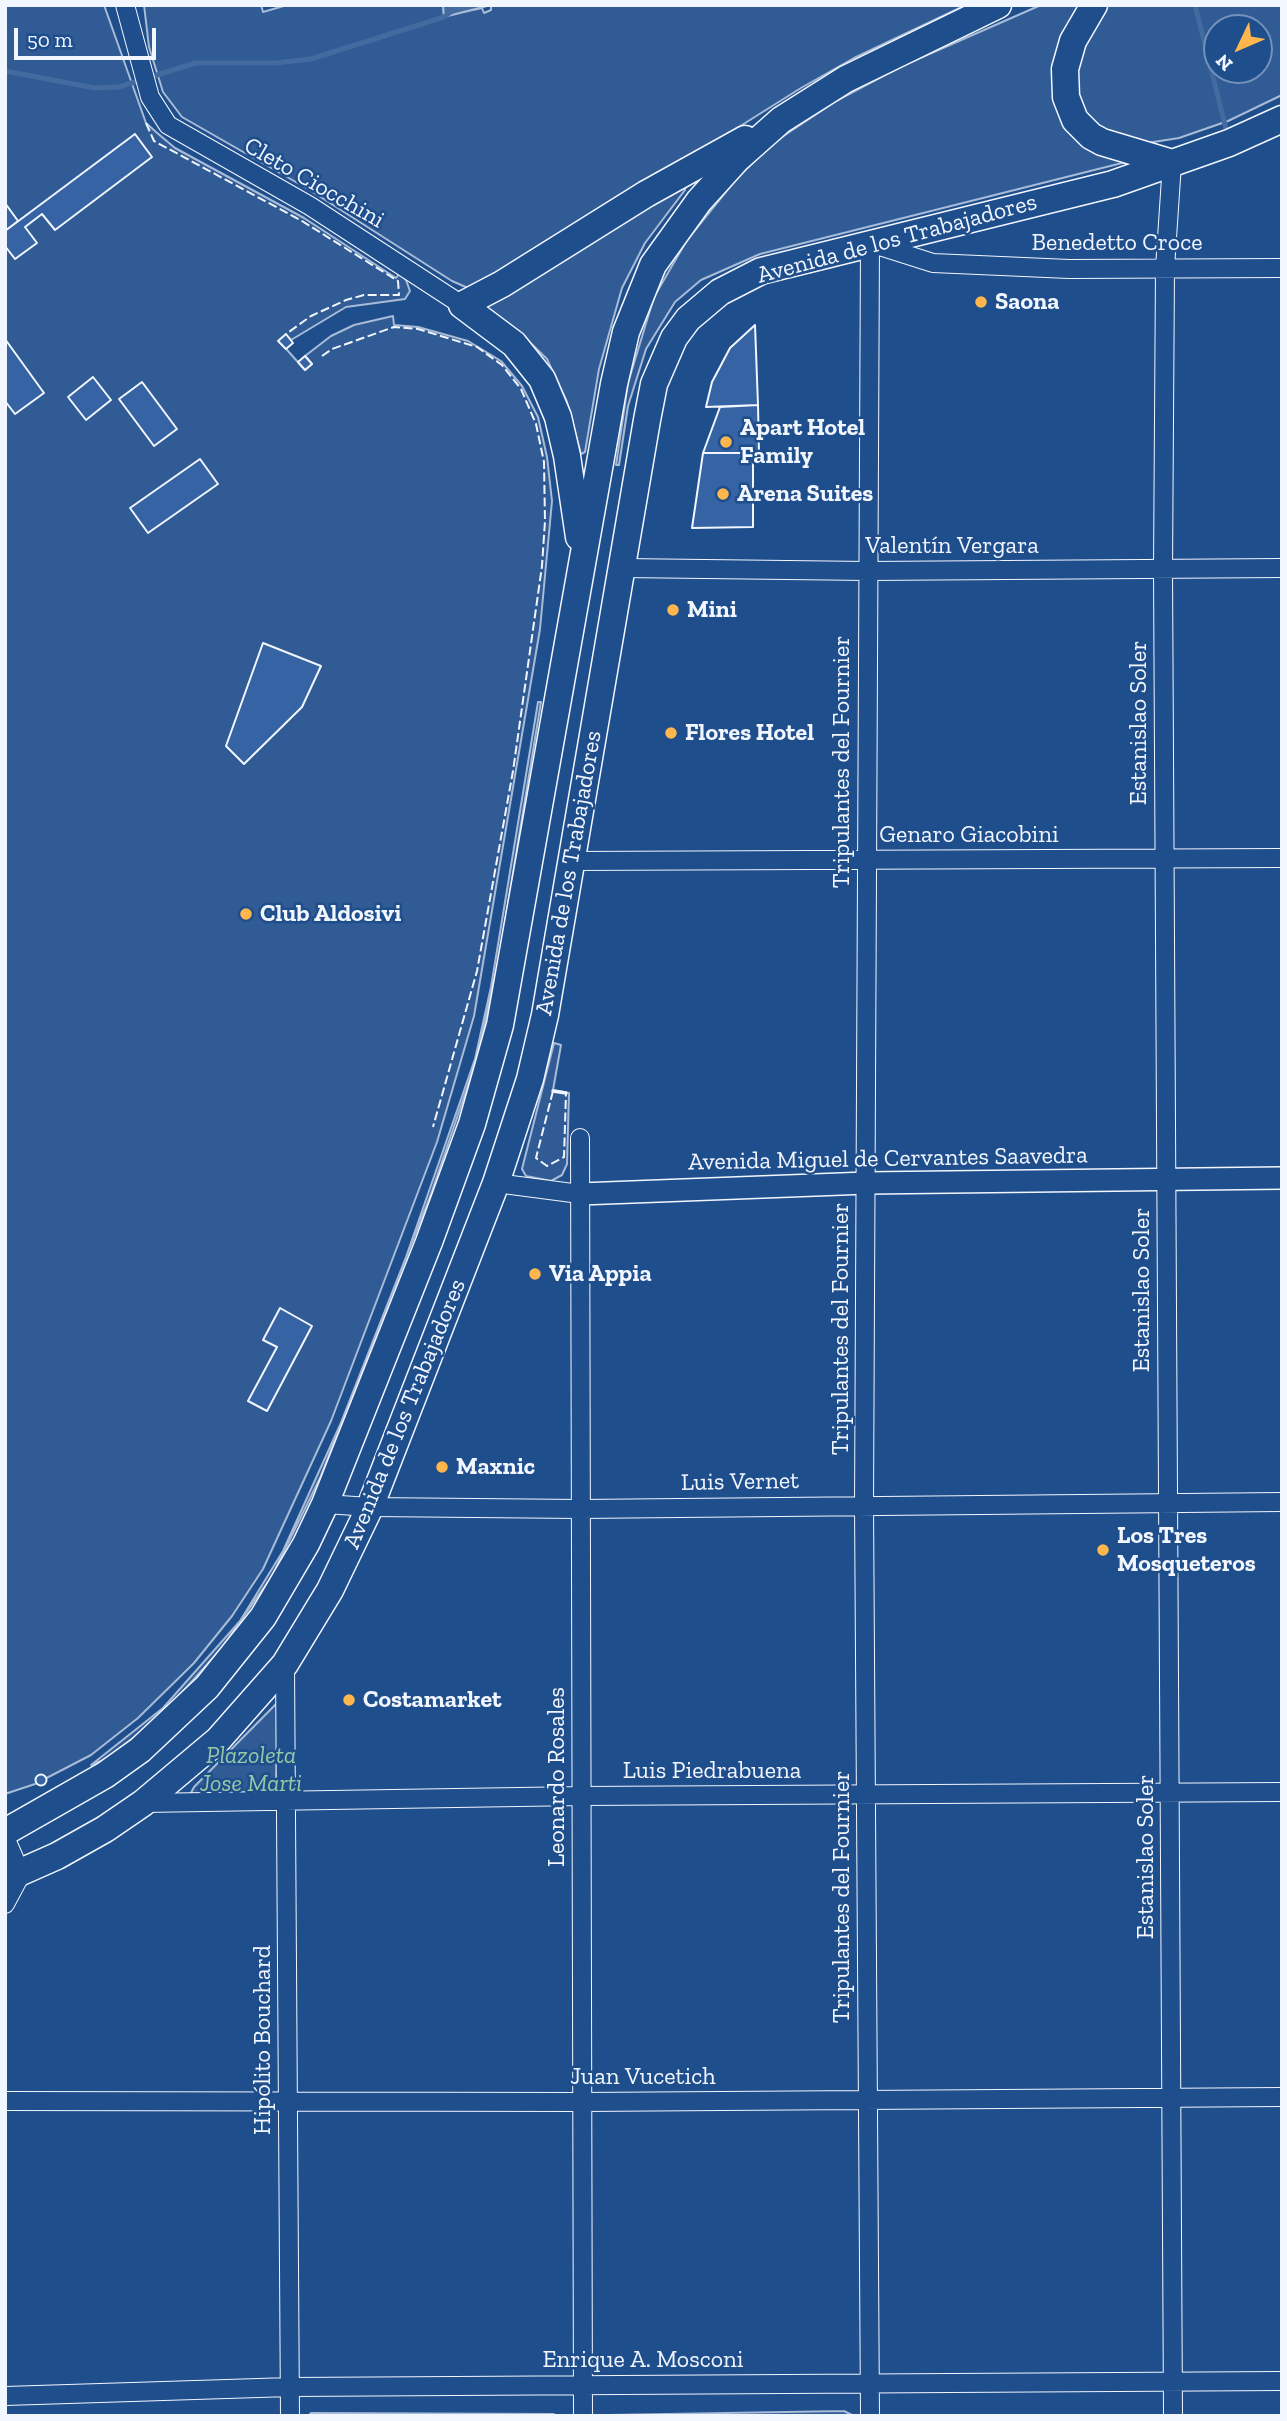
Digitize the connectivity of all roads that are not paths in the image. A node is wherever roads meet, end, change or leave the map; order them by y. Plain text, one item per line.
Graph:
1 (125, 5) edge
2 (998, 5) edge
3 (1094, 5) edge
4 (1282, 119) edge
5 (780, 120) junction
6 (1172, 163) junction
7 (870, 243) junction
8 (1165, 268) junction
9 (1282, 268) edge
10 (462, 305) junction
11 (582, 566) junction
12 (623, 568) junction
13 (1282, 568) edge
14 (1163, 570) junction
15 (868, 571) junction
16 (1282, 858) edge
17 (1165, 859) junction
18 (866, 860) junction
19 (572, 861) junction
20 (580, 1138) dead end
21 (1282, 1178) edge
22 (1166, 1180) junction
23 (496, 1183) junction
24 (867, 1183) junction
25 (580, 1194) junction
26 (1282, 1502) edge
27 (1168, 1503) junction
28 (325, 1504) junction
29 (864, 1504) junction
30 (370, 1507) junction
31 (580, 1509) junction
32 (285, 1664) junction
33 (1282, 1791) edge
34 (1170, 1793) junction
35 (866, 1794) junction
36 (581, 1796) junction
37 (286, 1802) junction
38 (143, 1803) junction
39 (5, 1835) edge
40 (13, 1876) edge
41 (5, 1904) edge
42 (1282, 2097) edge
43 (1172, 2098) junction
44 (5, 2101) edge
45 (868, 2101) junction
46 (288, 2102) junction
47 (582, 2102) junction
48 (1173, 2381) junction
49 (1282, 2381) edge
50 (870, 2384) junction
51 (582, 2385) junction
52 (290, 2387) junction
53 (5, 2396) edge
54 (290, 2416) edge
55 (583, 2416) edge
56 (870, 2416) edge
57 (1173, 2416) edge

1 - 10 street, Cleto Ciocchini
2 - 5 main road, Avenida de los Trabajadores
3 - 6 main road
4 - 6 main road, Avenida de los Trabajadores
5 - 10 main road
5 - 11 main road, Avenida de los Trabajadores
6 - 7 main road, Avenida de los Trabajadores
6 - 8 street, Estanislao Soler
7 - 8 street, Benedetto Croce
7 - 12 main road, Avenida de los Trabajadores
7 - 15 street, Tripulantes del Fournier
8 - 9 street, Benedetto Croce
8 - 14 street, Estanislao Soler
10 - 11 main road
11 - 28 main road, Avenida de los Trabajadores
12 - 15 street, Valentín Vergara
12 - 19 main road, Avenida de los Trabajadores
13 - 14 street, Valentín Vergara
14 - 15 street, Valentín Vergara
14 - 17 street, Estanislao Soler
15 - 18 street, Tripulantes del Fournier
16 - 17 street, Genaro Giacobini
17 - 18 street, Genaro Giacobini
17 - 22 street, Estanislao Soler
18 - 19 street, Genaro Giacobini
18 - 24 street, Tripulantes del Fournier
19 - 23 main road, Avenida de los Trabajadores
20 - 25 street, Leonardo Rosales
21 - 22 street, Avenida Miguel de Cervantes Saavedra
22 - 24 street, Avenida Miguel de Cervantes Saavedra
22 - 27 street, Estanislao Soler
23 - 25 street, Avenida Miguel de Cervantes Saavedra
23 - 30 main road, Avenida de los Trabajadores
24 - 25 street, Avenida Miguel de Cervantes Saavedra
24 - 29 street, Tripulantes del Fournier
25 - 31 street, Leonardo Rosales
26 - 27 street, Luis Vernet
27 - 29 street, Luis Vernet
27 - 34 street, Estanislao Soler
28 - 30 street, Luis Vernet
28 - 39 main road, Avenida de los Trabajadores
29 - 31 street, Luis Vernet
29 - 35 street, Tripulantes del Fournier
30 - 31 street, Luis Vernet
30 - 32 main road, Avenida de los Trabajadores
31 - 36 street, Leonardo Rosales
32 - 37 street, Hipólito Bouchard
32 - 38 main road, Avenida de los Trabajadores
33 - 34 street, Luis Piedrabuena
34 - 35 street, Luis Piedrabuena
34 - 43 street, Estanislao Soler
35 - 36 street, Luis Piedrabuena
35 - 45 street, Tripulantes del Fournier
36 - 37 street, Luis Piedrabuena
36 - 47 street, Leonardo Rosales
37 - 38 street, Luis Piedrabuena
37 - 46 street, Hipólito Bouchard
38 - 40 main road, Avenida de los Trabajadores
39 - 40 street
40 - 41 street
42 - 43 street, Juan Vucetich
43 - 45 street, Juan Vucetich
43 - 48 street, Estanislao Soler
44 - 46 street, Juan Vucetich
45 - 47 street, Juan Vucetich
45 - 50 street, Tripulantes del Fournier
46 - 47 street, Juan Vucetich
46 - 52 street, Hipólito Bouchard
47 - 51 street, Leonardo Rosales
48 - 49 street, Enrique A. Mosconi
48 - 50 street, Enrique A. Mosconi
48 - 57 street, Estanislao Soler
50 - 51 street, Enrique A. Mosconi
50 - 56 street, Tripulantes del Fournier
51 - 52 street, Enrique A. Mosconi
51 - 55 street, Leonardo Rosales
52 - 53 street, Enrique A. Mosconi
52 - 54 street, Hipólito Bouchard

